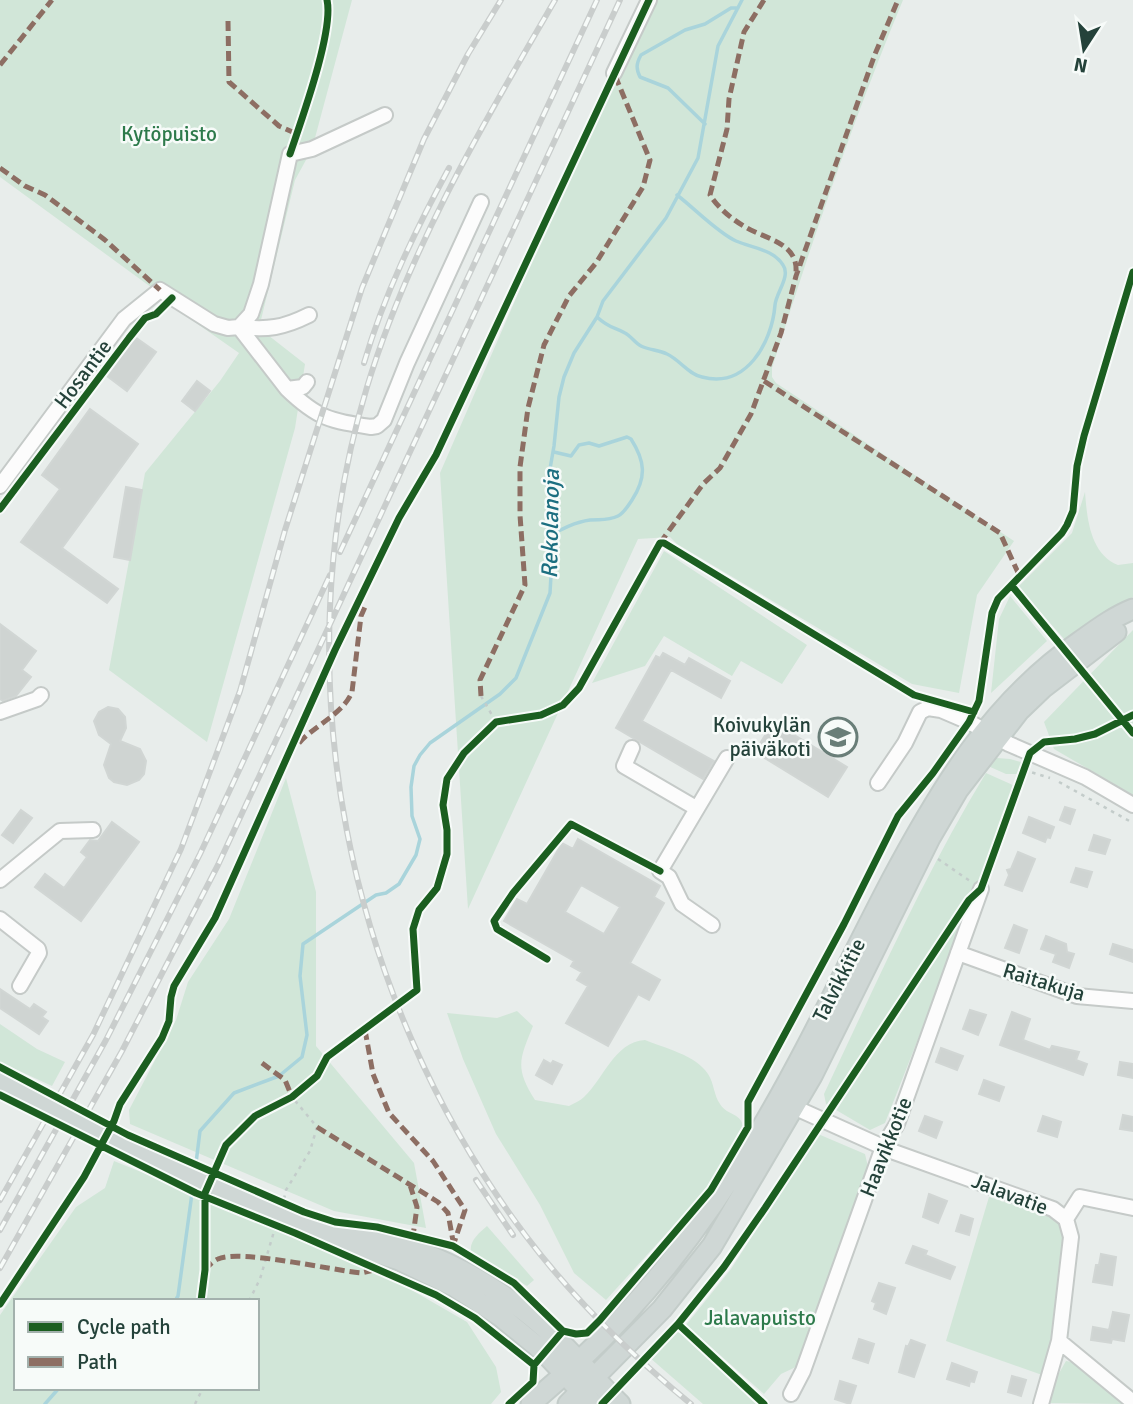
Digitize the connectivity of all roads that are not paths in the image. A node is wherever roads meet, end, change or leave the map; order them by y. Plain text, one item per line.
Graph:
1 (649, 0) edge
2 (614, 73) dead end
3 (385, 115) dead end
4 (481, 202) dead end
5 (309, 315) dead end
6 (239, 327) junction
7 (307, 382) dead end
8 (287, 389) junction
9 (0, 486) edge
10 (1133, 609) edge
11 (1133, 618) edge
12 (41, 695) dead end
13 (0, 712) edge
14 (990, 735) junction
15 (632, 748) dead end
16 (727, 758) dead end
17 (878, 783) dead end
18 (1133, 805) edge
19 (696, 808) junction
20 (93, 830) dead end
21 (0, 880) edge
22 (981, 889) road end
23 (0, 919) edge
24 (712, 925) dead end
25 (958, 953) junction
26 (20, 986) dead end
27 (1133, 1001) edge
28 (1, 1082) edge
29 (786, 1104) junction
30 (884, 1147) junction
31 (1133, 1208) edge
32 (1066, 1219) junction
33 (1059, 1341) junction
34 (571, 1367) junction
35 (584, 1394) edge
36 (791, 1394) dead end
37 (1133, 1402) edge
38 (531, 1404) edge
39 (620, 1404) edge
40 (1041, 1404) edge

1 - 2 street
3 - 6 street
4 - 8 street
5 - 6 street
6 - 8 street
6 - 9 street, Hosantie
7 - 8 street
10 - 14 main road, Talvikkitie
11 - 14 main road, Talvikkitie
12 - 13 street
14 - 17 street
14 - 18 street
14 - 29 main road, Talvikkitie
15 - 19 street
16 - 19 street
19 - 24 street
20 - 21 street
22 - 25 street, Haavikkotie
23 - 26 street
25 - 27 street, Raitakuja
25 - 30 street, Haavikkotie
28 - 34 main road, bridge
29 - 30 street, Jalavatie
29 - 34 main road, Talvikkitie
29 - 35 main road, Talvikkitie
30 - 32 street, Jalavatie
30 - 36 street, Haavikkotie
31 - 32 street
32 - 33 street, Jalavatie
33 - 37 street
33 - 40 street, Jalavatie
34 - 35 main road
34 - 38 main road, Talvikkitie
35 - 39 main road

